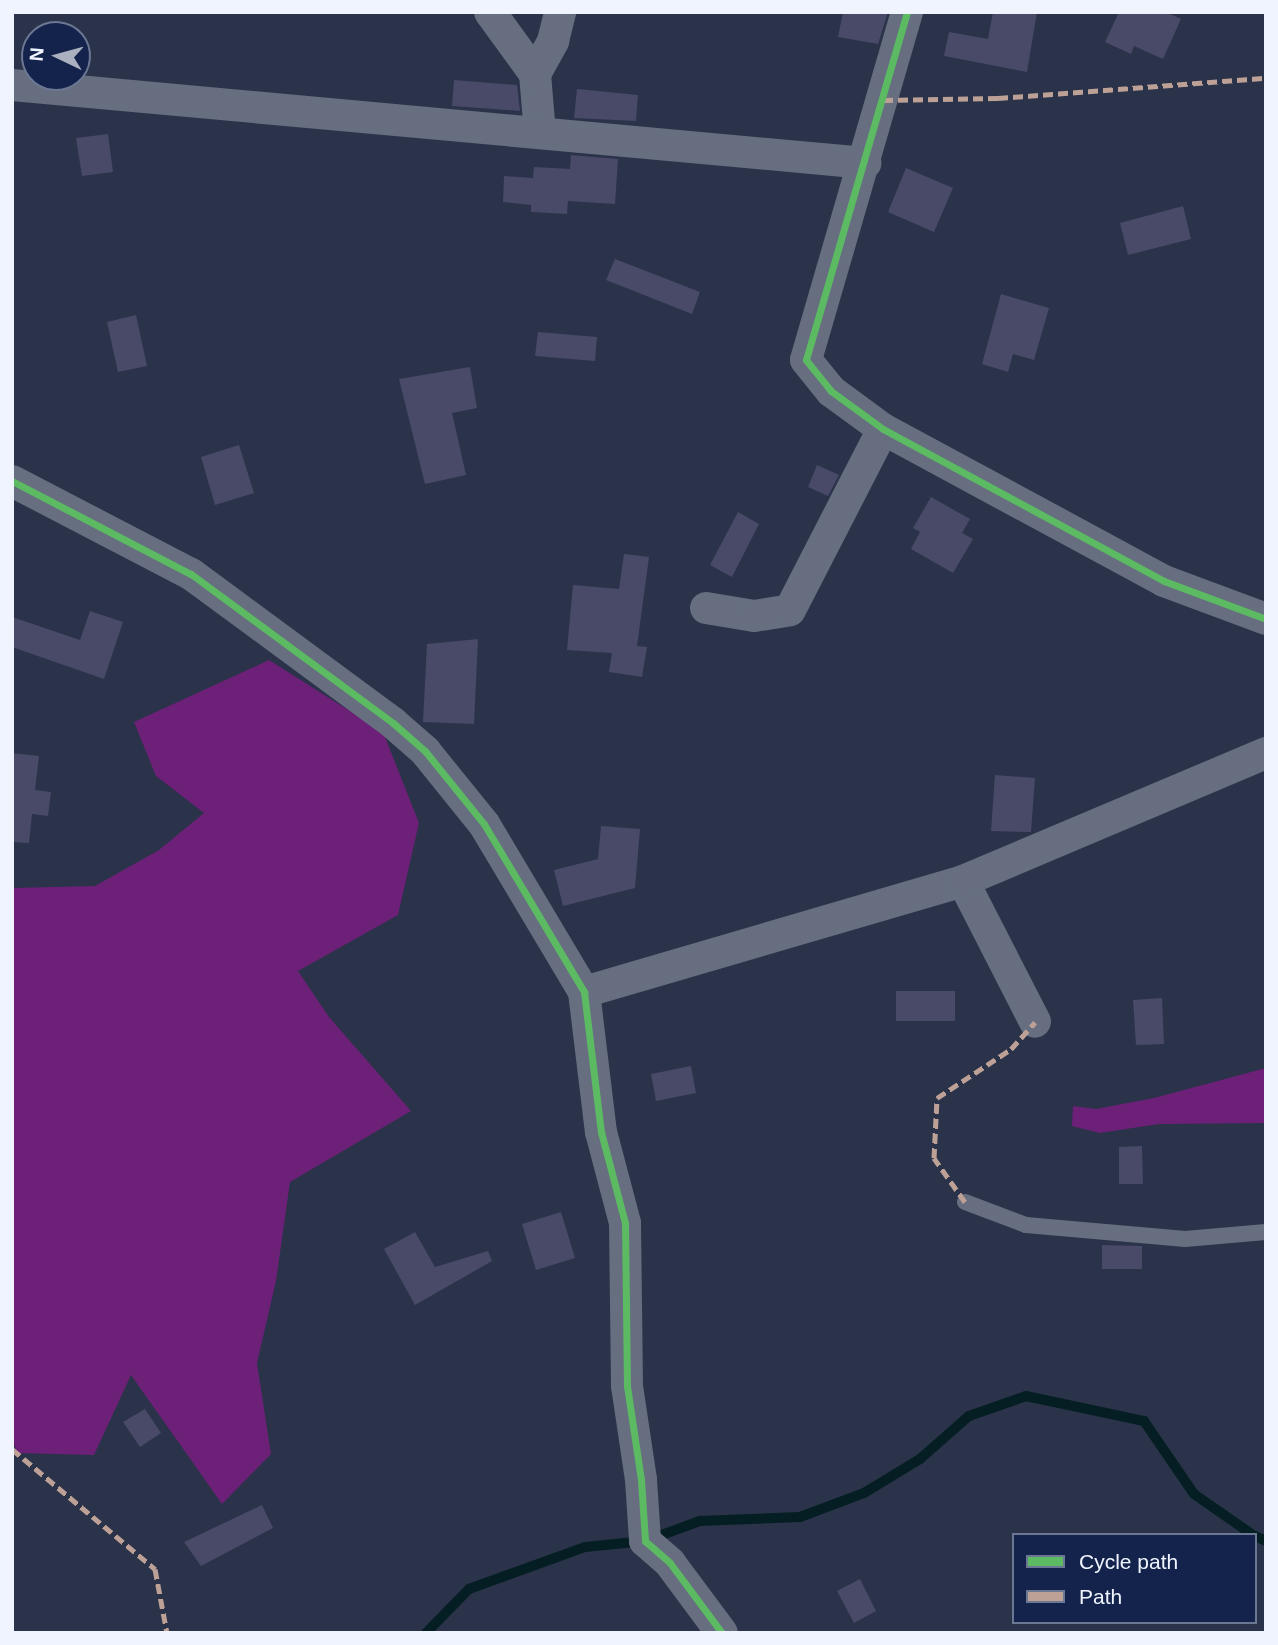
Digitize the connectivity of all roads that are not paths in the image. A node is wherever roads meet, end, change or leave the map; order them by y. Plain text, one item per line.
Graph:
1 (490, 12) edge
2 (560, 12) edge
3 (907, 12) edge
4 (535, 74) junction
5 (12, 85) edge
6 (540, 133) junction
7 (865, 163) junction
8 (883, 429) junction
9 (12, 481) edge
10 (706, 608) dead end
11 (1266, 619) edge
12 (1266, 754) edge
13 (963, 881) junction
14 (584, 992) junction
15 (1035, 1022) dead end
16 (965, 1202) dead end
17 (1266, 1231) edge
18 (722, 1633) edge

1 - 4 street
2 - 4 street
3 - 7 street
4 - 6 street
5 - 6 street
6 - 7 street
7 - 8 street
8 - 10 street
8 - 11 street
9 - 14 street
12 - 13 street
13 - 14 street
13 - 15 street
14 - 18 street
16 - 17 lane

